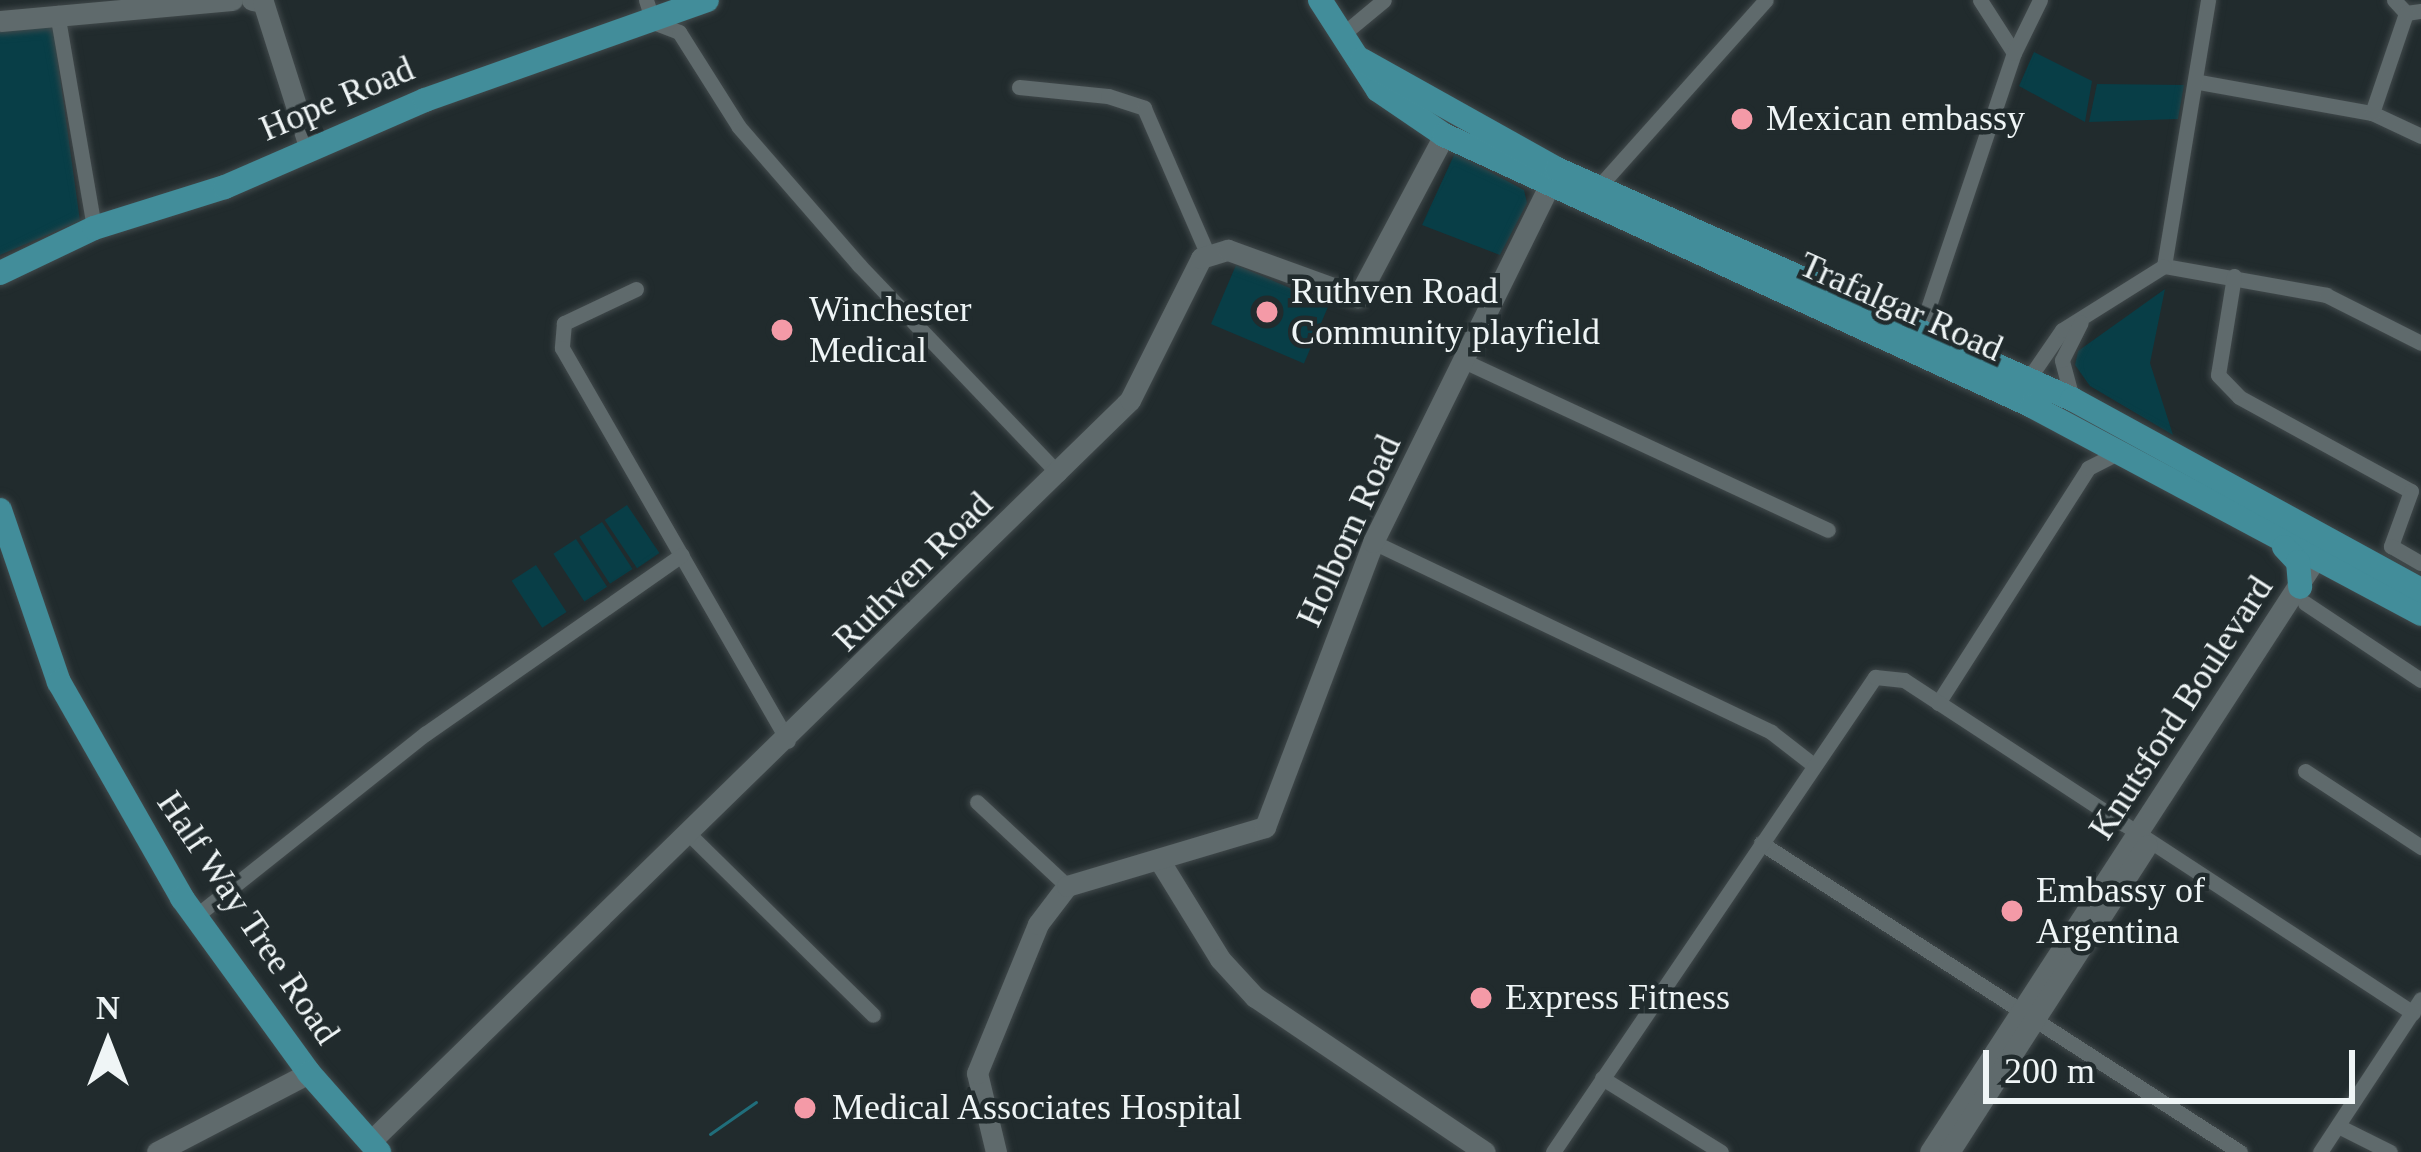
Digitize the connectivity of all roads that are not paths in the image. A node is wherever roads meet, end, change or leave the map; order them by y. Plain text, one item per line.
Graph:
1 (232, 0) edge
2 (707, 0) edge
3 (1320, 0) edge
4 (1384, 0) edge
5 (1766, 0) edge
6 (1980, 0) edge
7 (2040, 0) edge
8 (2208, 0) edge
9 (258, 1) edge
10 (2407, 8) edge
11 (649, 11) edge
12 (57, 13) junction
13 (0, 21) edge
14 (1343, 34) junction
15 (2014, 53) junction
16 (1362, 60) junction
17 (2199, 82) junction
18 (1019, 87) dead end
19 (1982, 90) dead end
20 (1999, 99) junction
21 (2372, 113) junction
22 (1444, 135) junction
23 (2421, 136) edge
24 (310, 149) junction
25 (1553, 178) junction
26 (1593, 196) junction
27 (94, 228) junction
28 (1207, 253) junction
29 (2164, 266) junction
30 (0, 274) edge
31 (2234, 276) junction
32 (635, 289) dead end
33 (2091, 310) junction
34 (1920, 332) junction
35 (2421, 343) edge
36 (1464, 361) junction
37 (2029, 378) junction
38 (2072, 399) junction
39 (2032, 406) junction
40 (2118, 453) junction
41 (1059, 474) junction
42 (0, 510) edge
43 (1828, 530) dead end
44 (2275, 539) junction
45 (1373, 542) junction
46 (682, 555) junction
47 (2326, 555) junction
48 (2421, 563) edge
49 (2351, 582) junction
50 (2421, 590) edge
51 (2305, 594) junction
52 (2421, 614) edge
53 (2421, 680) edge
54 (1938, 703) junction
55 (788, 741) junction
56 (1810, 763) junction
57 (2305, 771) dead end
58 (977, 802) dead end
59 (2145, 834) junction
60 (691, 836) junction
61 (1761, 843) junction
62 (2421, 847) edge
63 (1161, 863) junction
64 (1067, 886) junction
65 (196, 916) junction
66 (2417, 1006) edge
67 (873, 1015) dead end
68 (2031, 1016) junction
69 (309, 1073) junction
70 (1602, 1078) junction
71 (2338, 1126) junction
72 (374, 1147) edge
73 (157, 1152) edge
74 (996, 1152) edge
75 (1485, 1152) edge
76 (1553, 1152) edge
77 (1721, 1152) edge
78 (1930, 1152) edge
79 (1949, 1152) edge
80 (2240, 1152) edge
81 (2320, 1152) edge
82 (2390, 1152) edge

1 - 12 street
2 - 11 main road, Hope Road
3 - 14 main road, Trafalgar Road
4 - 14 street
5 - 26 street
6 - 15 street
7 - 15 street
8 - 17 street
9 - 24 street
10 - 21 street
11 - 24 main road, Hope Road
11 - 41 street
12 - 13 street
12 - 27 street
14 - 16 main road, Trafalgar Road
15 - 20 street
16 - 22 main road, Trafalgar Road
16 - 25 main road, Trafalgar Road
17 - 21 street
17 - 29 street
18 - 28 street
19 - 20 street
20 - 34 street
21 - 23 street
22 - 25 main road, Trafalgar Road
22 - 28 street
24 - 27 main road, Hope Road
25 - 26 main road, Trafalgar Road
25 - 36 street, Holborn Road
26 - 34 main road, Trafalgar Road
26 - 39 main road, Trafalgar Road
27 - 30 main road, Hope Road
28 - 41 street, Ruthven Road
29 - 31 street
29 - 33 street
31 - 35 street
31 - 48 street
32 - 46 street
33 - 37 street
33 - 38 street
34 - 37 main road, Trafalgar Road
36 - 43 street
36 - 45 street, Holborn Road
37 - 38 main road, Trafalgar Road
37 - 39 main road
38 - 47 main road, Trafalgar Road
39 - 40 main road, Trafalgar Road
40 - 44 main road, Trafalgar Road
40 - 54 street
41 - 55 street, Ruthven Road
42 - 65 main road, Half Way Tree Road
44 - 47 main road, Trafalgar Road
44 - 51 main road
45 - 56 street
45 - 63 street, Holborn Road
46 - 55 street
46 - 65 street
47 - 49 main road, Trafalgar Road
47 - 50 main road, Trafalgar Road
47 - 51 street, Knutsford Boulevard
49 - 51 main road
49 - 52 main road, Trafalgar Road
51 - 53 street
51 - 59 street, Knutsford Boulevard
54 - 56 street
54 - 59 street
55 - 60 street, Ruthven Road
56 - 61 street
57 - 62 street
58 - 64 street
59 - 66 street
59 - 68 street, Knutsford Boulevard
60 - 67 street
60 - 72 street, Ruthven Road
61 - 68 street
61 - 70 street
63 - 64 street
63 - 75 street
64 - 74 street
65 - 69 main road, Half Way Tree Road
66 - 71 street
68 - 78 street, Knutsford Boulevard
68 - 79 street, Knutsford Boulevard
68 - 80 street
69 - 72 main road, Half Way Tree Road
69 - 73 street
70 - 76 street
70 - 77 street
71 - 81 street
71 - 82 street

